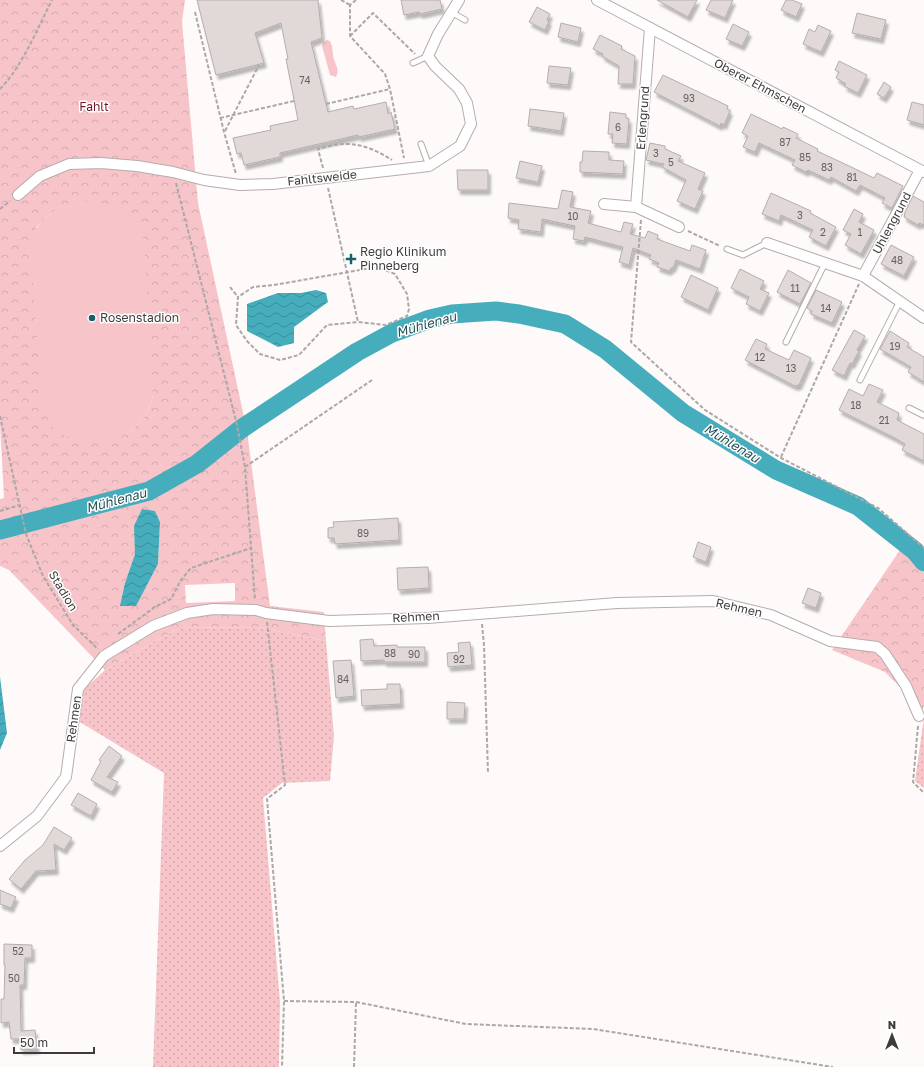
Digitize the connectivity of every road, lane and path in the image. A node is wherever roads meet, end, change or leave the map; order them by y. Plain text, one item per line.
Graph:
1 (52, 0) edge
2 (341, 0) edge
3 (356, 0) edge
4 (459, 0) edge
5 (597, 0) edge
6 (350, 5) junction
7 (195, 12) dead end
8 (451, 12) junction
9 (465, 20) dead end
10 (650, 28) junction
11 (350, 36) junction
12 (424, 58) junction
13 (413, 63) dead end
14 (259, 65) dead end
15 (0, 89) edge
16 (390, 89) junction
17 (294, 101) dead end
18 (326, 104) dead end
19 (233, 115) junction
20 (220, 118) junction
21 (224, 132) junction
22 (421, 144) dead end
23 (429, 166) junction
24 (406, 169) junction
25 (922, 171) edge
26 (173, 172) junction
27 (325, 178) junction
28 (240, 185) junction
29 (18, 195) joint
30 (604, 204) dead end
31 (0, 209) edge
32 (639, 209) junction
33 (679, 227) joint
34 (767, 243) joint
35 (727, 249) joint
36 (825, 263) junction
37 (347, 272) junction
38 (863, 276) junction
39 (230, 287) dead end
40 (238, 297) junction
41 (900, 301) junction
42 (924, 318) edge
43 (358, 322) junction
44 (786, 342) dead end
45 (372, 380) dead end
46 (860, 380) dead end
47 (909, 408) dead end
48 (924, 415) edge
49 (0, 416) edge
50 (781, 458) junction
51 (245, 467) junction
52 (20, 505) junction
53 (0, 511) edge
54 (251, 548) junction
55 (924, 548) edge
56 (256, 610) junction
57 (266, 613) junction
58 (481, 613) junction
59 (117, 635) dead end
60 (104, 645) dead end
61 (919, 716) joint
62 (488, 773) dead end
63 (924, 793) edge
64 (0, 846) edge
65 (284, 1001) junction
66 (356, 1002) junction
67 (282, 1067) edge
68 (354, 1067) edge
69 (833, 1067) edge

1 - 15 path
2 - 6 path
3 - 6 path
4 - 8 street
5 - 10 street, Oberer Ehmschen
6 - 11 path
7 - 20 path
8 - 9 lane
8 - 12 street
10 - 25 street, Oberer Ehmschen
10 - 32 street, Erlengrund
11 - 12 path
11 - 16 path
12 - 13 lane
12 - 23 street, Fahltsweide
14 - 19 path
16 - 18 path
16 - 24 path
17 - 19 path
19 - 20 path
19 - 21 path
20 - 21 path
21 - 28 path
22 - 23 lane
23 - 24 street, Fahltsweide
24 - 27 street, Fahltsweide
24 - 27 path
25 - 38 street, Uhlengrund
26 - 28 street, Fahltsweide
26 - 29 street, Fahltsweide
26 - 51 path
27 - 28 street, Fahltsweide
27 - 37 path
29 - 31 path
30 - 32 street
32 - 33 street
32 - 50 path
33 - 35 path
34 - 35 lane
34 - 36 street
36 - 38 street
36 - 44 lane
37 - 40 path
37 - 43 path
37 - 43 path
38 - 41 street
38 - 50 path
39 - 40 path
40 - 43 path
41 - 42 street
41 - 46 lane
45 - 51 path
47 - 48 lane
49 - 52 path, Stadion
50 - 55 path
51 - 54 path
52 - 53 path
52 - 60 path, Stadion
54 - 56 path
54 - 59 path
56 - 57 street, Rehmen
56 - 64 street, Rehmen
57 - 58 street, Rehmen
57 - 65 path
58 - 61 street, Rehmen
58 - 62 path
61 - 63 path
65 - 66 path
65 - 67 path
66 - 68 path
66 - 69 path

